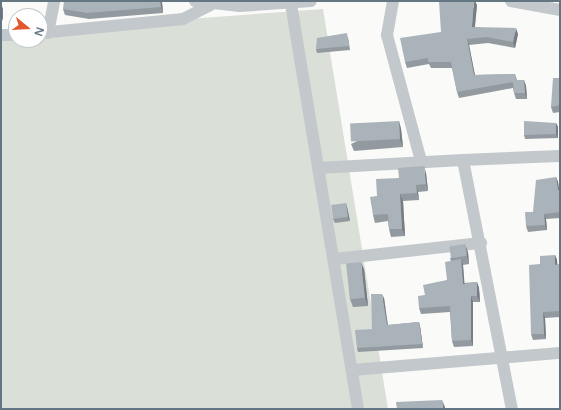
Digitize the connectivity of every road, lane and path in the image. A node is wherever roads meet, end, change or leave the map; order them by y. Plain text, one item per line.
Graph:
1 (54, 1) edge
2 (195, 1) edge
3 (311, 1) edge
4 (393, 1) edge
5 (511, 1) edge
6 (240, 3) edge
7 (291, 4) junction
8 (211, 5) junction
9 (560, 10) edge
10 (48, 20) edge
11 (48, 33) edge
12 (560, 156) edge
13 (463, 160) junction
14 (421, 161) junction
15 (318, 168) junction
16 (481, 243) junction
17 (335, 259) junction
18 (560, 353) edge
19 (504, 356) junction
20 (352, 370) junction
21 (358, 409) edge
22 (512, 409) edge

1 - 10 street
2 - 8 street
3 - 7 street
4 - 14 street
5 - 9 street
6 - 7 street
6 - 8 street
7 - 15 street
8 - 11 street
12 - 13 street
13 - 14 street
13 - 16 street
14 - 15 street
15 - 17 street
16 - 17 street
16 - 19 street
17 - 20 street
18 - 19 street
19 - 20 street
19 - 22 street
20 - 21 street

